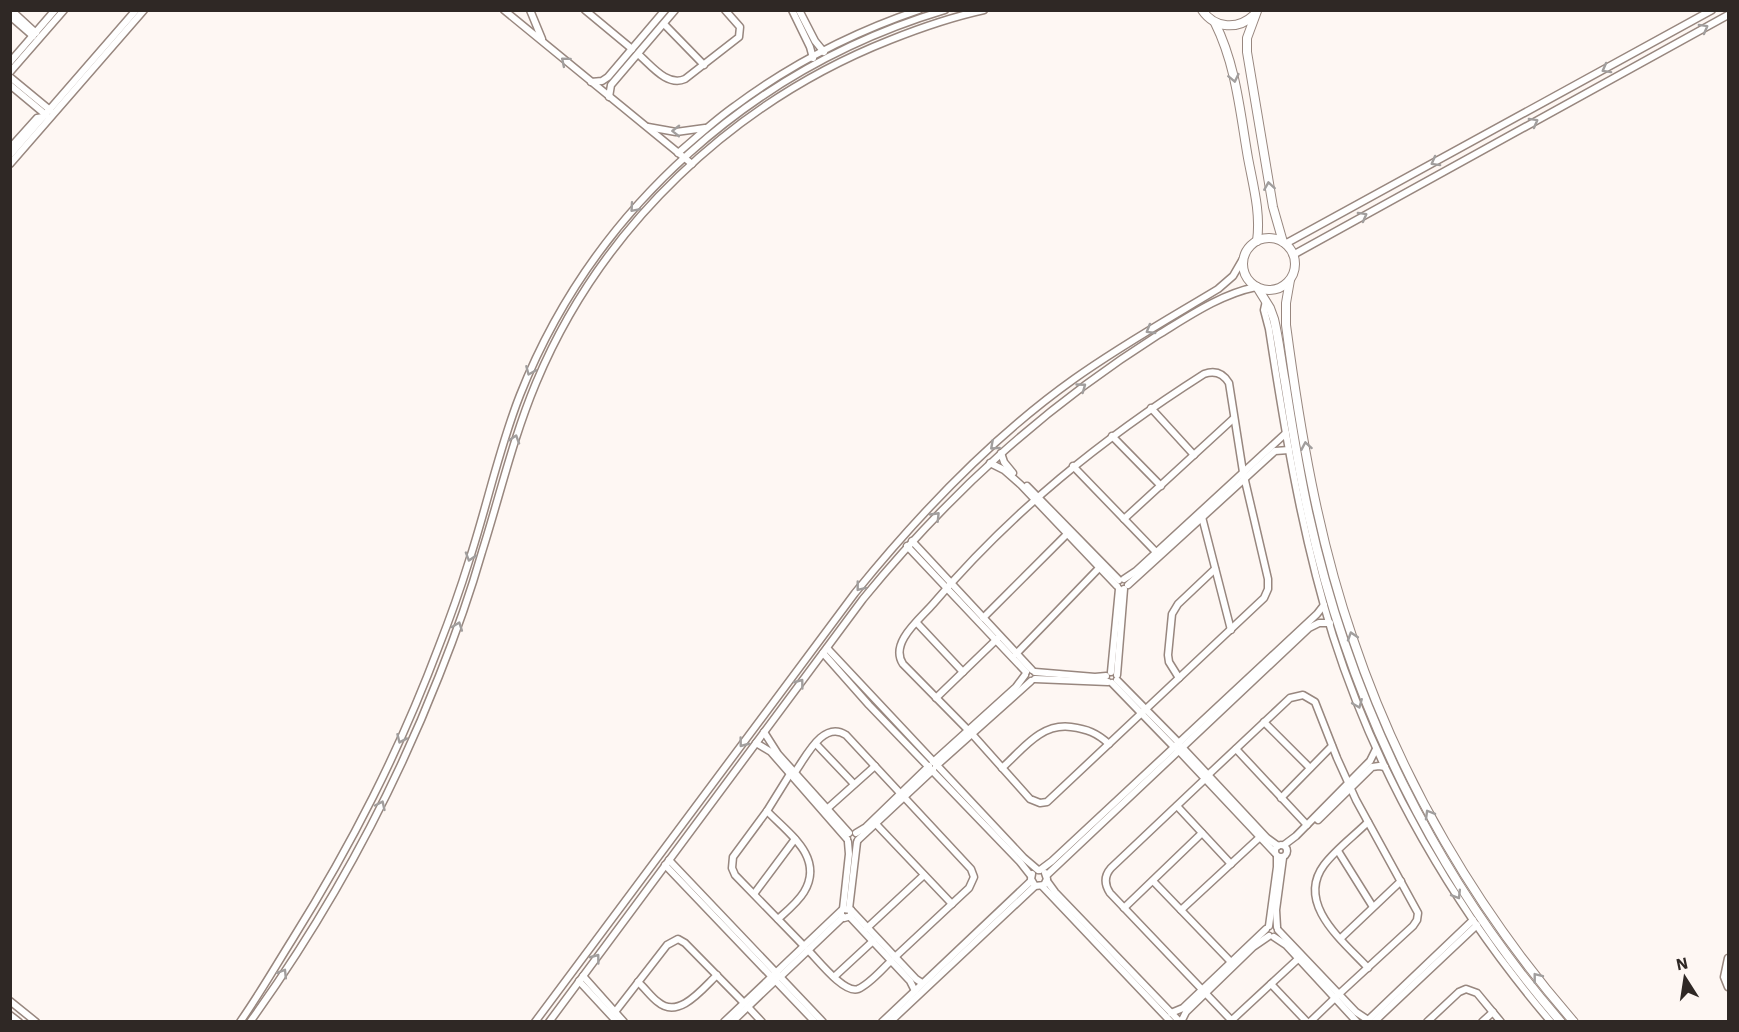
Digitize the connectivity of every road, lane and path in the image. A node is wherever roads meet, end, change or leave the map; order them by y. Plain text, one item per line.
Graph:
1 (11, 10) edge
2 (55, 10) edge
3 (63, 10) edge
4 (136, 10) edge
5 (144, 10) edge
6 (530, 10) edge
7 (585, 10) edge
8 (665, 10) edge
9 (675, 10) edge
10 (725, 10) edge
11 (792, 10) edge
12 (799, 10) edge
13 (919, 10) edge
14 (945, 10) edge
15 (984, 10) edge
16 (1194, 10) edge
17 (1712, 10) edge
18 (506, 11) edge
19 (1258, 11) edge
20 (1203, 13) edge
21 (1728, 15) edge
22 (10, 16) edge
23 (1215, 23) junction
24 (664, 24) junction
25 (34, 35) junction
26 (1223, 40) junction
27 (1652, 44) junction
28 (546, 45) junction
29 (814, 46) junction
30 (635, 52) junction
31 (824, 52) junction
32 (1637, 52) junction
33 (1657, 54) junction
34 (813, 58) junction
35 (1644, 61) junction
36 (10, 63) edge
37 (704, 65) junction
38 (10, 72) edge
39 (10, 77) edge
40 (608, 77) junction
41 (591, 82) junction
42 (614, 82) junction
43 (10, 85) edge
44 (609, 97) junction
45 (46, 114) junction
46 (644, 125) junction
47 (709, 127) junction
48 (10, 148) edge
49 (10, 155) edge
50 (681, 155) junction
51 (10, 164) edge
52 (692, 164) junction
53 (660, 180) junction
54 (668, 187) junction
55 (1323, 223) junction
56 (1330, 234) junction
57 (1257, 241) junction
58 (1284, 243) junction
59 (1293, 255) junction
60 (1244, 257) junction
61 (1290, 280) junction
62 (1256, 287) junction
63 (1218, 289) junction
64 (1223, 298) junction
65 (1266, 301) junction
66 (1182, 310) junction
67 (1187, 318) junction
68 (1151, 408) junction
69 (1024, 419) junction
70 (1233, 419) junction
71 (1032, 426) junction
72 (1008, 432) junction
73 (1286, 433) junction
74 (1112, 436) junction
75 (1016, 441) junction
76 (1290, 445) junction
77 (1001, 453) junction
78 (1194, 455) junction
79 (990, 463) junction
80 (1073, 466) junction
81 (1243, 476) junction
82 (1161, 486) junction
83 (1037, 498) junction
84 (1202, 518) junction
85 (1124, 519) junction
86 (1067, 534) junction
87 (909, 544) junction
88 (1156, 552) junction
89 (1100, 567) junction
90 (1215, 569) junction
91 (1122, 585) junction
92 (949, 586) junction
93 (1324, 605) junction
94 (983, 618) junction
95 (917, 623) junction
96 (1330, 623) junction
97 (1231, 630) junction
98 (997, 639) junction
99 (825, 651) junction
100 (1016, 654) junction
101 (963, 672) junction
102 (1030, 675) junction
103 (1112, 678) junction
104 (1179, 678) junction
105 (936, 698) junction
106 (774, 703) junction
107 (782, 708) junction
108 (1220, 708) junction
109 (1144, 711) junction
110 (760, 719) junction
111 (1264, 722) junction
112 (769, 725) junction
113 (971, 731) junction
114 (764, 732) junction
115 (756, 743) junction
116 (816, 744) junction
117 (1109, 744) junction
118 (1332, 746) junction
119 (1178, 747) junction
120 (1236, 749) junction
121 (1376, 749) junction
122 (875, 766) junction
123 (933, 766) junction
124 (1385, 767) junction
125 (1002, 768) junction
126 (1310, 768) junction
127 (792, 773) junction
128 (1206, 777) junction
129 (854, 784) junction
130 (1349, 786) junction
131 (1132, 789) junction
132 (902, 795) junction
133 (813, 796) junction
134 (1281, 798) junction
135 (1177, 806) junction
136 (828, 808) junction
137 (767, 811) junction
138 (883, 814) junction
139 (1368, 822) junction
140 (876, 824) junction
141 (989, 825) junction
142 (1307, 825) junction
143 (1202, 833) junction
144 (1260, 837) junction
145 (852, 838) junction
146 (795, 839) junction
147 (1283, 847) junction
148 (1450, 850) junction
149 (1338, 851) junction
150 (1441, 855) junction
151 (1278, 856) junction
152 (667, 862) junction
153 (1231, 864) junction
154 (1459, 864) junction
155 (1039, 870) junction
156 (1450, 870) junction
157 (924, 875) junction
158 (1401, 880) junction
159 (1039, 881) junction
160 (1152, 881) junction
161 (754, 894) junction
162 (952, 904) junction
163 (1373, 907) junction
164 (1124, 908) junction
165 (1181, 910) junction
166 (846, 912) junction
167 (778, 919) junction
168 (1475, 923) junction
169 (867, 928) junction
170 (1272, 931) junction
171 (1341, 938) junction
172 (873, 941) junction
173 (806, 948) junction
174 (963, 949) junction
175 (1113, 957) junction
176 (1299, 958) junction
177 (1728, 958) edge
178 (893, 959) junction
179 (1231, 962) junction
180 (1368, 968) junction
181 (717, 975) junction
182 (776, 976) junction
183 (834, 977) junction
184 (581, 979) junction
185 (639, 982) junction
186 (922, 983) junction
187 (1271, 984) junction
188 (1728, 987) edge
189 (915, 991) junction
190 (1204, 991) junction
191 (1337, 996) junction
192 (10, 1001) edge
193 (746, 1005) junction
194 (806, 1008) junction
195 (1493, 1012) junction
196 (1171, 1013) junction
197 (10, 1015) edge
198 (613, 1018) edge
199 (897, 1019) edge
200 (1232, 1021) edge
201 (1370, 1021) edge
202 (19, 1022) edge
203 (36, 1022) edge
204 (240, 1022) edge
205 (250, 1022) edge
206 (535, 1022) edge
207 (549, 1022) edge
208 (624, 1022) edge
209 (724, 1022) edge
210 (732, 1022) edge
211 (762, 1022) edge
212 (815, 1022) edge
213 (823, 1022) edge
214 (882, 1022) edge
215 (890, 1022) edge
216 (1171, 1022) edge
217 (1180, 1022) edge
218 (1308, 1022) edge
219 (1357, 1022) edge
220 (1427, 1022) edge
221 (1482, 1022) edge
222 (1501, 1022) edge
223 (1551, 1022) edge
224 (1561, 1022) edge
225 (1574, 1022) edge

1 - 25 street
2 - 25 street
3 - 38 street
4 - 45 street
5 - 51 street
6 - 28 street
7 - 30 street
8 - 30 street
9 - 24 street
10 - 37 street
11 - 29 street
12 - 29 street
13 - 31 street
14 - 50 street
15 - 52 street
16 - 20 street
16 - 26 main road
17 - 27 street
18 - 28 street
19 - 23 main road
58 -> 19 main road
20 - 23 main road
33 -> 21 street
22 - 25 street
23 - 26 main road
24 - 30 street
24 - 37 street
25 - 36 street
26 -> 57 main road
27 - 32 street
27 - 33 street
41 -> 28 street
29 - 31 street
29 - 34 street
30 - 37 street
30 - 40 street
30 - 42 street
31 - 34 street
32 - 35 street
32 -> 55 street
33 - 35 street
34 - 47 street
56 -> 35 street
39 - 45 street
40 - 41 street
40 - 42 street
41 - 44 street
42 - 44 street
43 - 45 street
44 - 46 street
45 - 48 street
45 - 49 street
47 -> 46 street
46 - 50 street
47 - 50 street
50 - 52 street
50 - 53 street
52 - 54 street
53 - 54 street
53 -> 204 street
205 -> 54 street
55 - 56 street
55 - 58 street
56 - 59 street
57 - 58 main road
57 - 60 main road
58 - 59 main road
59 - 61 main road
60 - 62 main road
60 - 63 street
61 - 62 main road
148 -> 61 main road
62 - 64 street
62 - 65 main road
63 - 64 street
63 - 66 street
64 - 67 street
65 - 73 street
65 - 76 main road
66 - 67 street
66 -> 69 street
71 -> 67 street
68 - 70 street
68 - 74 street
68 - 78 street
69 - 71 street
69 - 72 street
70 - 78 street
70 - 81 street
71 - 75 street
72 - 75 street
72 -> 106 street
73 - 76 street
73 - 81 street
74 - 80 street
74 - 82 street
75 - 77 street
76 - 81 street
76 - 93 street
76 - 150 main road
77 - 79 street
77 - 83 street
78 - 82 street
79 - 83 street
87 -> 79 street
80 - 83 street
80 - 85 street
81 - 84 street
81 - 88 street
81 - 97 street
82 - 85 street
83 - 86 street
83 - 91 street
83 - 92 street
84 - 90 street
84 - 91 street
85 - 88 street
86 - 89 street
86 - 94 street
87 - 92 street
87 - 99 street
88 - 91 street
89 - 91 street
89 - 100 street
90 - 97 street
90 - 104 street
91 - 103 street
92 - 94 street
92 - 95 street
92 - 98 street
93 - 96 street
93 - 108 street
94 - 100 street
95 - 101 street
95 - 105 street
96 - 108 street
96 -> 121 street
97 - 104 street
98 - 101 street
98 - 102 street
107 -> 99 street
99 - 123 street
100 - 102 street
101 - 105 street
102 - 103 street
102 - 113 street
103 - 109 street
104 - 109 street
105 - 113 street
106 - 107 street
106 - 110 street
107 - 112 street
108 - 119 street
109 - 117 street
109 - 119 street
110 - 112 street
110 -> 206 street
111 - 118 street
111 - 120 street
111 - 126 street
112 - 114 street
113 - 123 street
113 - 125 street
114 - 115 street
114 - 127 street
115 - 127 street
115 - 152 street
116 - 122 street
116 - 127 street
116 - 129 street
117 - 125 street
117 - 125 street
118 - 126 street
118 - 130 street
119 - 128 street
119 - 131 street
120 - 128 street
120 - 134 street
121 - 124 street
121 - 130 street
122 - 129 street
122 - 132 street
123 - 132 street
123 - 141 street
124 - 130 street
124 -> 168 street
126 - 134 street
127 - 133 street
127 - 137 street
128 - 135 street
128 - 144 street
128 - 147 street
129 - 136 street
130 - 139 street
130 - 142 street
130 - 147 street
131 - 155 street
131 - 159 street
132 - 138 street
132 - 162 street
133 - 136 street
133 - 145 street
134 - 142 street
135 - 143 street
135 - 164 street
136 - 145 street
137 - 146 street
137 - 161 street
138 - 140 street
138 - 145 street
139 - 149 street
139 - 158 street
140 - 145 street
140 - 157 street
141 - 155 street
141 - 159 street
142 - 147 street
143 - 153 street
143 - 160 street
144 - 151 street
144 - 153 street
145 - 166 street
146 - 161 street
146 - 167 street
147 - 151 street
147 - 151 street
148 - 150 main road
148 - 154 main road
149 - 163 street
149 - 171 street
150 - 156 main road
151 - 170 street
152 - 182 street
184 -> 152 street
153 - 165 street
154 - 156 main road
225 -> 154 main road
155 - 159 street
155 - 159 street
156 - 224 main road
157 - 162 street
157 - 169 street
158 - 163 street
158 - 180 street
159 - 174 street
159 - 175 street
160 - 164 street
160 - 165 street
161 - 167 street
162 - 178 street
163 - 171 street
164 - 190 street
165 - 179 street
166 - 169 street
166 - 172 street
166 - 173 street
167 - 173 street
168 - 201 street
168 - 223 street
169 - 178 street
170 - 176 street
170 - 179 street
170 - 190 street
170 - 191 street
171 - 180 street
172 - 178 street
172 - 183 street
173 - 182 street
173 - 183 street
174 - 186 street
174 - 199 street
175 - 196 street
175 - 216 street
176 - 187 street
176 - 191 street
177 - 188 street
178 - 183 street
178 - 186 street
178 - 189 street
179 - 190 street
180 - 191 street
181 - 185 street
181 - 185 street
181 - 193 street
182 - 193 street
182 - 194 street
184 - 198 street
184 - 207 street
185 - 198 street
186 - 189 street
187 - 200 street
187 - 218 street
189 - 214 street
190 - 196 street
190 - 200 street
190 - 217 street
191 - 201 street
191 - 218 street
191 - 219 street
192 - 203 street
193 - 209 street
193 - 210 street
193 - 211 street
194 - 212 street
194 - 213 street
195 - 220 street
195 - 221 street
195 - 222 street
196 - 217 street
197 - 202 street
198 - 208 street
199 - 215 street

